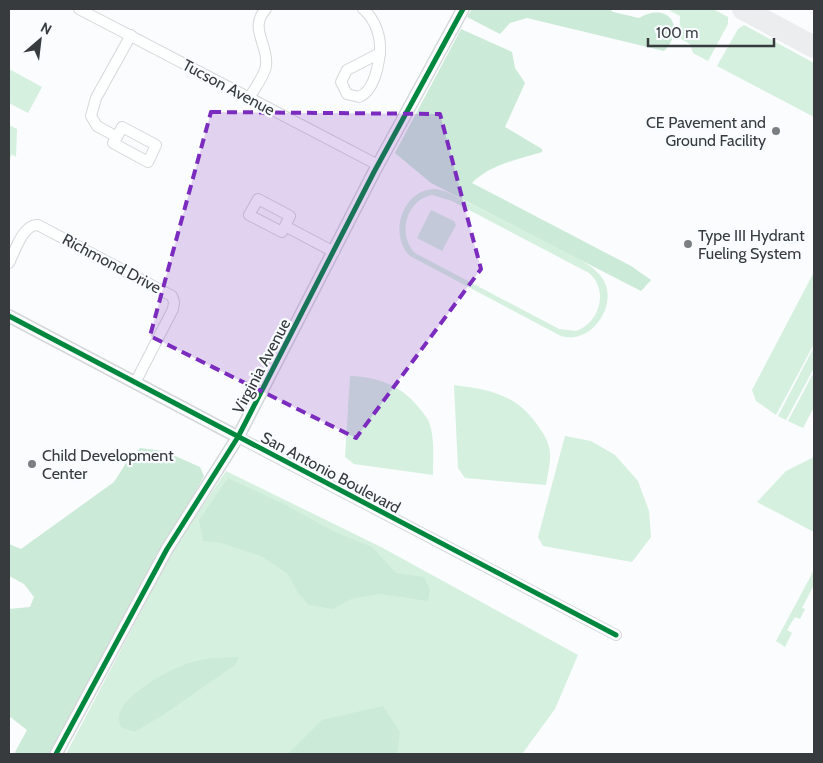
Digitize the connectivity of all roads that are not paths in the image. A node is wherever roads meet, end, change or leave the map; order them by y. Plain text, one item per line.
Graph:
1 (79, 9) edge
2 (266, 9) edge
3 (364, 9) edge
4 (463, 9) edge
5 (130, 35) junction
6 (380, 53) junction
7 (249, 98) junction
8 (117, 137) dead end
9 (378, 165) junction
10 (284, 226) dead end
11 (334, 252) junction
12 (9, 263) edge
13 (9, 316) edge
14 (135, 383) junction
15 (238, 437) junction
16 (616, 635) dead end
17 (56, 754) edge

1 - 5 street, Tucson Avenue
2 - 7 street
3 - 6 street
4 - 9 street, Virginia Avenue
5 - 7 street, Tucson Avenue
5 - 8 street
6 - 6 street
7 - 9 street, Tucson Avenue
9 - 11 street, Virginia Avenue
10 - 11 street
11 - 15 street, Virginia Avenue
12 - 14 street, Richmond Drive
13 - 14 street, San Antonio Boulevard
14 - 15 street, San Antonio Boulevard
15 - 16 street, San Antonio Boulevard
15 - 17 street, Virginia Avenue

